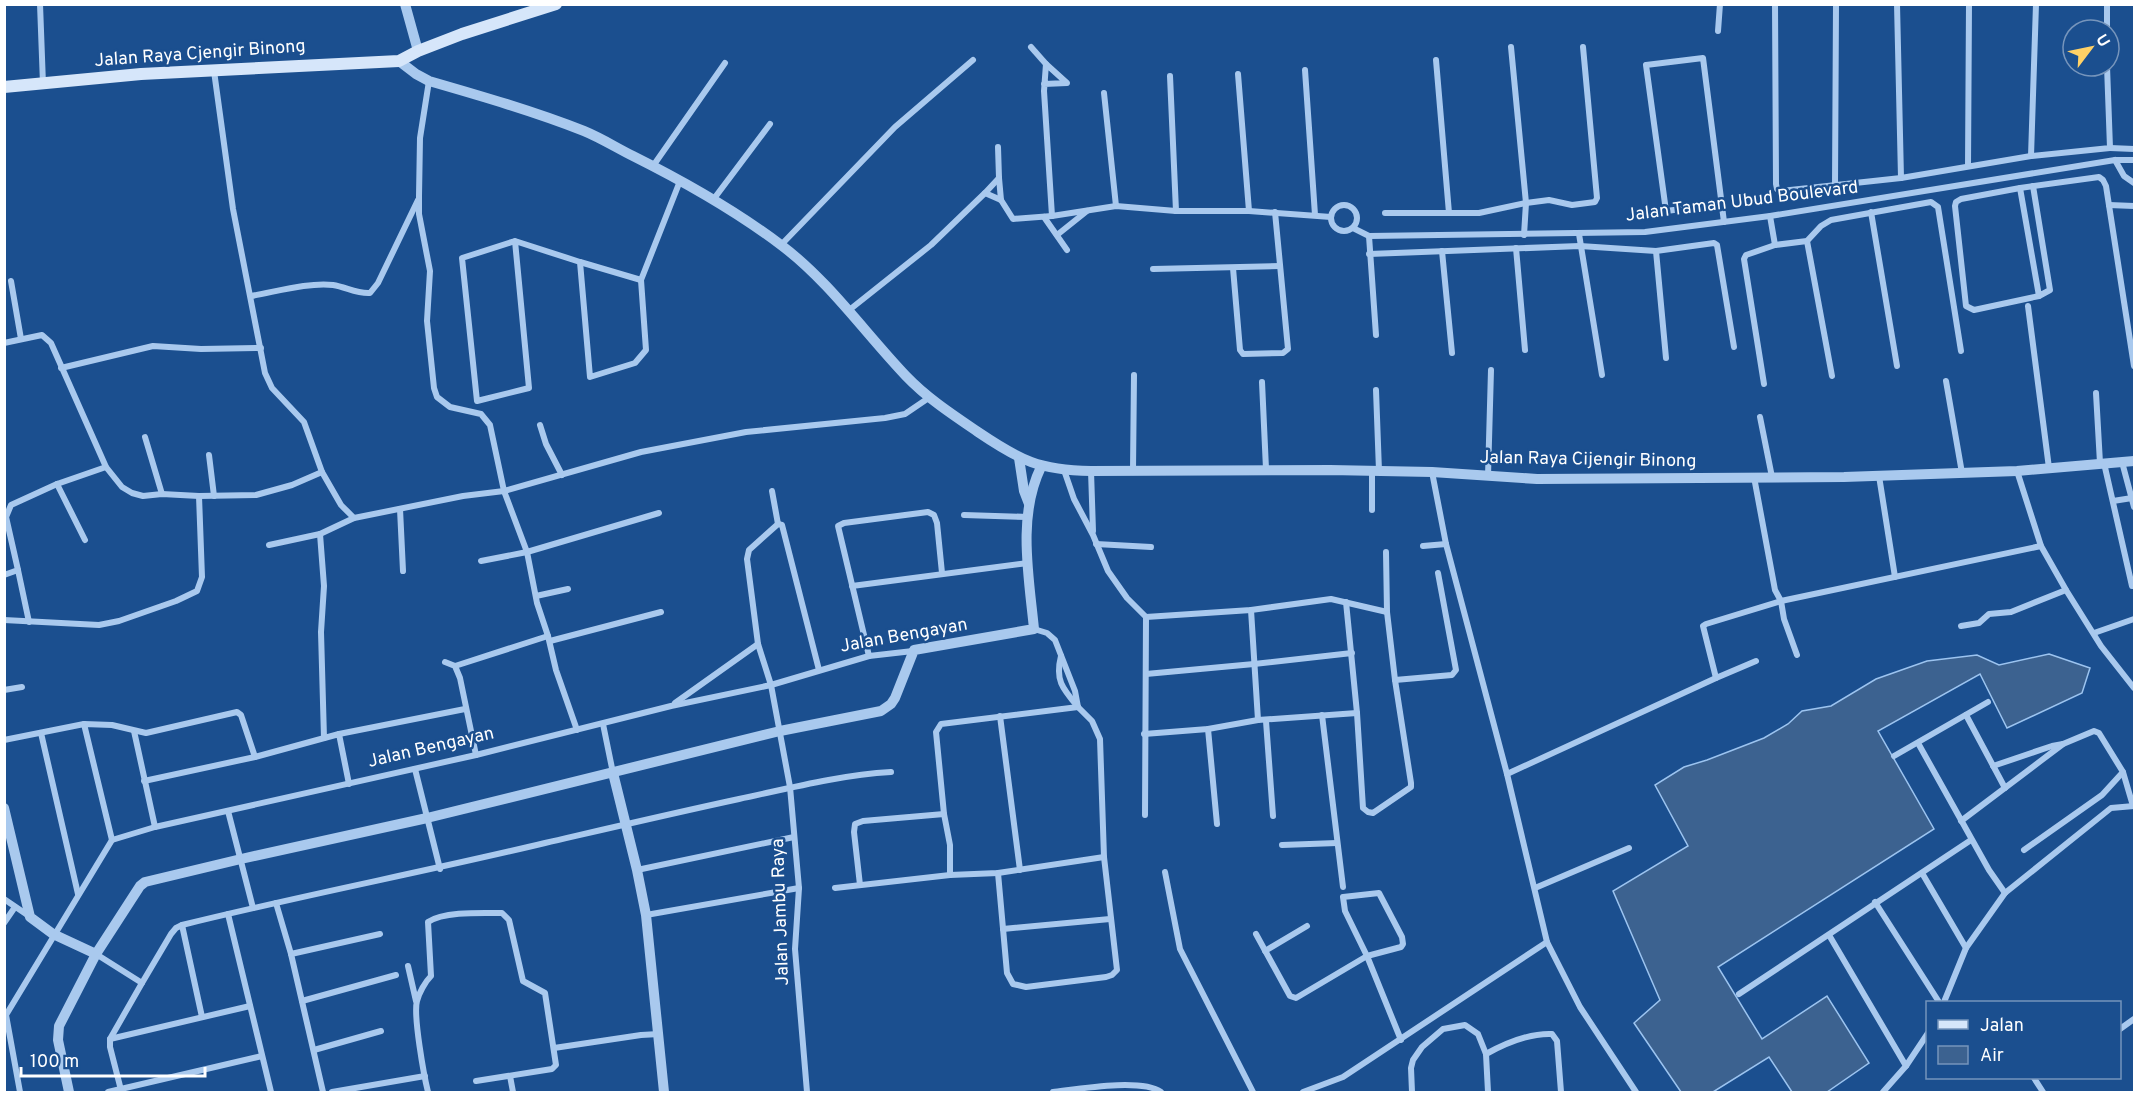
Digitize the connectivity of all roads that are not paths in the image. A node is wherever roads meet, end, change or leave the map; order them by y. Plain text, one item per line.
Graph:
1 (40, 4) edge
2 (405, 4) edge
3 (556, 4) edge
4 (1720, 4) edge
5 (1775, 4) edge
6 (1836, 4) edge
7 (1897, 4) edge
8 (1969, 4) edge
9 (2036, 4) edge
10 (1718, 31) dead end
11 (1031, 47) dead end
12 (1511, 47) dead end
13 (1583, 47) dead end
14 (418, 51) junction
15 (973, 60) dead end
16 (1436, 60) dead end
17 (399, 61) junction
18 (725, 63) dead end
19 (1046, 64) junction
20 (214, 70) junction
21 (1305, 70) dead end
22 (1238, 74) dead end
23 (1170, 76) dead end
24 (2107, 78) edge
25 (429, 81) junction
26 (44, 84) junction
27 (1044, 84) junction
28 (4, 87) edge
29 (1104, 93) dead end
30 (770, 124) dead end
31 (998, 147) dead end
32 (2110, 148) junction
33 (2134, 149) edge
34 (2031, 156) junction
35 (2115, 160) junction
36 (2134, 160) edge
37 (653, 166) junction
38 (1968, 166) junction
39 (1901, 177) junction
40 (999, 178) junction
41 (680, 181) junction
42 (2134, 183) edge
43 (1835, 185) junction
44 (2033, 186) junction
45 (2020, 188) junction
46 (985, 194) junction
47 (419, 196) junction
48 (713, 200) junction
49 (1001, 200) junction
50 (1526, 202) junction
51 (1721, 204) junction
52 (2109, 205) junction
53 (1116, 206) junction
54 (2134, 206) edge
55 (1087, 210) junction
56 (1176, 211) junction
57 (1249, 211) junction
58 (1275, 212) junction
59 (1871, 212) junction
60 (1384, 213) dead end
61 (1449, 213) junction
62 (1315, 215) junction
63 (1052, 216) junction
64 (1770, 216) junction
65 (1044, 217) junction
66 (1331, 217) junction
67 (1724, 222) junction
68 (1353, 228) junction
69 (1579, 234) junction
70 (1057, 235) junction
71 (1524, 235) junction
72 (1369, 236) junction
73 (515, 241) junction
74 (1807, 241) junction
75 (781, 245) junction
76 (1775, 245) junction
77 (1580, 246) junction
78 (1516, 248) junction
79 (1067, 250) dead end
80 (1442, 250) junction
81 (1656, 251) junction
82 (1369, 254) junction
83 (580, 262) junction
84 (1280, 267) junction
85 (1233, 268) junction
86 (1153, 269) dead end
87 (641, 280) junction
88 (11, 281) dead end
89 (251, 296) junction
90 (2038, 296) junction
91 (2028, 306) dead end
92 (848, 311) junction
93 (1376, 335) dead end
94 (21, 339) junction
95 (4, 343) edge
96 (1734, 347) dead end
97 (261, 348) junction
98 (1525, 350) dead end
99 (1961, 351) dead end
100 (1452, 353) dead end
101 (1666, 358) dead end
102 (1897, 366) dead end
103 (2134, 366) edge
104 (61, 368) junction
105 (1491, 370) dead end
106 (1134, 375) dead end
107 (1602, 375) dead end
108 (1832, 376) dead end
109 (1946, 381) dead end
110 (1262, 382) dead end
111 (1764, 384) dead end
112 (1376, 390) dead end
113 (2096, 393) dead end
114 (930, 397) junction
115 (1760, 417) dead end
116 (540, 424) dead end
117 (145, 437) dead end
118 (209, 455) dead end
119 (1019, 458) junction
120 (2134, 461) edge
121 (2122, 462) junction
122 (2102, 463) junction
123 (106, 467) junction
124 (1041, 467) junction
125 (2049, 468) junction
126 (1266, 469) junction
127 (1064, 470) junction
128 (1133, 470) junction
129 (1091, 471) junction
130 (1376, 471) junction
131 (2017, 471) junction
132 (322, 472) junction
133 (1432, 472) junction
134 (1962, 473) junction
135 (562, 474) junction
136 (1488, 476) junction
137 (1879, 476) junction
138 (1754, 477) junction
139 (1772, 477) junction
140 (57, 484) junction
141 (504, 491) junction
142 (772, 491) dead end
143 (162, 494) junction
144 (199, 496) junction
145 (214, 496) junction
146 (2132, 498) junction
147 (2113, 501) junction
148 (1029, 504) junction
149 (2134, 507) edge
150 (400, 509) junction
151 (1372, 510) dead end
152 (659, 513) dead end
153 (964, 515) dead end
154 (1028, 517) junction
155 (354, 518) junction
156 (778, 524) junction
157 (320, 534) junction
158 (1093, 535) junction
159 (85, 540) dead end
160 (1096, 544) junction
161 (1446, 544) junction
162 (269, 545) dead end
163 (1423, 546) dead end
164 (2041, 546) junction
165 (1151, 547) dead end
166 (527, 552) junction
167 (1386, 552) dead end
168 (481, 561) dead end
169 (1028, 563) junction
170 (18, 570) junction
171 (403, 571) dead end
172 (942, 573) junction
173 (1438, 573) dead end
174 (4, 575) edge
175 (1894, 577) junction
176 (852, 586) junction
177 (2132, 586) dead end
178 (568, 589) dead end
179 (2066, 590) junction
180 (536, 596) junction
181 (1781, 601) junction
182 (1346, 602) junction
183 (1251, 610) junction
184 (661, 612) dead end
185 (1387, 612) junction
186 (1146, 617) junction
187 (2134, 619) edge
188 (4, 620) edge
189 (29, 622) junction
190 (1961, 626) dead end
191 (1034, 629) junction
192 (2094, 633) junction
193 (549, 638) junction
194 (758, 644) junction
195 (914, 651) junction
196 (1352, 653) junction
197 (1797, 655) dead end
198 (869, 656) junction
199 (1061, 656) junction
200 (1756, 661) dead end
201 (445, 662) dead end
202 (1254, 664) junction
203 (454, 666) junction
204 (819, 670) junction
205 (1146, 674) junction
206 (1716, 678) junction
207 (1395, 680) junction
208 (771, 685) junction
209 (22, 687) dead end
210 (2134, 688) edge
211 (4, 690) edge
212 (1988, 702) dead end
213 (671, 706) junction
214 (1078, 707) junction
215 (465, 709) junction
216 (1357, 713) junction
217 (1323, 715) junction
218 (1966, 715) junction
219 (1000, 716) junction
220 (1258, 720) junction
221 (1266, 720) junction
222 (84, 724) junction
223 (603, 724) junction
224 (1208, 729) junction
225 (577, 730) junction
226 (134, 731) junction
227 (780, 731) junction
228 (41, 733) junction
229 (339, 734) junction
230 (1144, 734) junction
231 (324, 738) junction
232 (4, 740) edge
233 (1918, 743) junction
234 (2063, 744) junction
235 (476, 755) junction
236 (1894, 756) dead end
237 (255, 757) junction
238 (1993, 766) junction
239 (415, 769) junction
240 (891, 772) dead end
241 (2124, 772) junction
242 (613, 773) junction
243 (1507, 774) junction
244 (144, 781) junction
245 (349, 784) junction
246 (790, 788) junction
247 (2005, 788) junction
248 (2102, 795) junction
249 (2134, 806) edge
250 (4, 808) edge
251 (2111, 808) junction
252 (228, 811) junction
253 (944, 814) junction
254 (1145, 814) dead end
255 (1273, 816) dead end
256 (427, 818) junction
257 (1961, 821) junction
258 (625, 824) junction
259 (1217, 824) dead end
260 (155, 827) junction
261 (794, 837) junction
262 (111, 840) junction
263 (1971, 840) junction
264 (1337, 843) junction
265 (1282, 845) dead end
266 (1629, 848) dead end
267 (2024, 850) dead end
268 (1104, 857) junction
269 (241, 858) junction
270 (440, 869) junction
271 (637, 870) junction
272 (1020, 870) junction
273 (1165, 872) dead end
274 (998, 873) junction
275 (1922, 873) junction
276 (950, 875) junction
277 (860, 885) junction
278 (1343, 887) dead end
279 (799, 888) junction
280 (835, 888) dead end
281 (1535, 888) junction
282 (2005, 893) junction
283 (78, 894) junction
284 (4, 899) edge
285 (1875, 902) junction
286 (276, 903) junction
287 (15, 907) junction
288 (253, 908) junction
289 (228, 914) junction
290 (646, 915) junction
291 (30, 917) junction
292 (1110, 919) junction
293 (4, 923) edge
294 (182, 925) junction
295 (1307, 926) dead end
296 (1003, 929) junction
297 (53, 934) junction
298 (380, 934) dead end
299 (1256, 934) dead end
300 (1829, 935) junction
301 (1547, 942) junction
302 (1966, 948) junction
303 (1265, 951) junction
304 (96, 954) junction
305 (291, 954) junction
306 (1368, 956) junction
307 (408, 966) dead end
308 (396, 975) dead end
309 (142, 983) junction
310 (1739, 994) dead end
311 (302, 1001) junction
312 (1938, 1001) edge
313 (1944, 1001) edge
314 (416, 1002) junction
315 (250, 1006) junction
316 (5, 1015) edge
317 (202, 1017) junction
318 (2134, 1019) edge
319 (2121, 1028) edge
320 (381, 1031) dead end
321 (658, 1034) junction
322 (1926, 1037) edge
323 (110, 1039) junction
324 (1401, 1040) junction
325 (554, 1048) junction
326 (314, 1050) junction
327 (1486, 1054) junction
328 (262, 1056) junction
329 (1906, 1066) junction
330 (425, 1076) junction
331 (510, 1076) junction
332 (2035, 1079) edge
333 (476, 1081) dead end
334 (121, 1090) junction
335 (20, 1092) edge
336 (69, 1092) edge
337 (108, 1092) edge
338 (271, 1092) edge
339 (323, 1092) edge
340 (332, 1092) edge
341 (428, 1092) edge
342 (513, 1092) edge
343 (664, 1092) edge
344 (807, 1092) edge
345 (1053, 1092) edge
346 (1161, 1092) edge
347 (1253, 1092) edge
348 (1303, 1092) edge
349 (1412, 1092) edge
350 (1488, 1092) edge
351 (1561, 1092) edge
352 (1636, 1092) edge
353 (1883, 1092) edge
354 (2043, 1092) edge

1 - 26 street
2 - 14 street
3 - 14 main road
4 - 10 street
5 - 43 street
6 - 43 street
7 - 39 street
8 - 38 street
9 - 34 street
11 - 19 street
12 - 50 street
13 - 50 street
14 - 17 main road
15 - 75 street
16 - 61 street
17 - 20 main road, Jalan Raya Cjengir Binong
17 - 25 street, Jalan Raya Cijengir Binong
18 - 37 street
19 - 27 street
19 - 27 street
20 - 26 main road, Jalan Raya Cjengir Binong
20 - 89 street
21 - 62 street
22 - 57 street
23 - 56 street
24 - 32 street
25 - 37 street, Jalan Raya Cijengir Binong
25 - 47 street
26 - 28 main road, Jalan Raya Cjengir Binong
27 - 63 street
29 - 53 street
30 - 48 street
31 - 40 street
32 - 33 street
32 - 34 street
34 - 38 street
35 - 36 street, Jalan Taman Ubud Boulevard
35 - 42 street
35 - 64 street, Jalan Taman Ubud Boulevard
37 - 41 street, Jalan Raya Cijengir Binong
38 - 39 street
39 - 43 street
40 - 46 street
40 - 49 street
41 - 48 street, Jalan Raya Cijengir Binong
41 - 87 street
44 - 45 street
44 - 52 street
44 - 90 street
45 - 90 street
45 - 90 street
46 - 49 street
46 - 92 street
47 - 89 street
47 - 141 street
48 - 75 street, Jalan Raya Cijengir Binong
49 - 65 street
50 - 61 street
50 - 71 street
51 - 51 street
51 - 67 street
52 - 54 street
52 - 103 street
53 - 55 street
53 - 56 street
55 - 63 street
55 - 70 street
56 - 57 street
57 - 58 street
58 - 62 street
58 - 84 street
59 - 74 street
59 - 99 street
59 - 102 street
60 - 61 street
62 - 66 street
63 - 65 street
64 - 67 street, Jalan Taman Ubud Boulevard
64 - 76 street
65 - 70 street
66 - 68 street
66 - 68 street
67 - 69 street, Jalan Taman Ubud Boulevard
68 - 72 street, Jalan Taman Ubud Boulevard
69 - 71 street, Jalan Taman Ubud Boulevard
69 - 77 street
70 - 79 street
71 - 72 street, Jalan Taman Ubud Boulevard
72 - 82 street
73 - 73 street
73 - 83 street
74 - 76 street
74 - 108 street
75 - 92 street, Jalan Raya Cijengir Binong
76 - 111 street
77 - 78 street
77 - 81 street
77 - 107 street
78 - 80 street
78 - 98 street
80 - 82 street
80 - 100 street
81 - 96 street
81 - 101 street
82 - 93 street
83 - 87 street
83 - 87 street
84 - 85 street
84 - 85 street
85 - 86 street
88 - 94 street
89 - 97 street
91 - 125 street
92 - 114 street, Jalan Raya Cijengir Binong
94 - 95 street
94 - 104 street
97 - 104 street
97 - 132 street
104 - 123 street
105 - 136 street
106 - 128 street
109 - 134 street
110 - 126 street
112 - 130 street
113 - 122 street
114 - 119 street, Jalan Raya Cijengir Binong
114 - 135 street
115 - 139 street
116 - 135 street
117 - 143 street
118 - 145 street
119 - 124 street, Jalan Raya Cijengir Binong
119 - 148 street
120 - 121 street, Jalan Raya Cijengir Binong
121 - 122 street, Jalan Raya Cijengir Binong
121 - 146 street
122 - 125 street, Jalan Raya Cijengir Binong
122 - 147 street
123 - 140 street
123 - 143 street
124 - 127 street, Jalan Raya Cijengir Binong
124 - 148 street
125 - 131 street, Jalan Raya Cijengir Binong
126 - 128 street, Jalan Raya Cijengir Binong
126 - 130 street, Jalan Raya Cijengir Binong
127 - 129 street, Jalan Raya Cijengir Binong
127 - 158 street
128 - 129 street, Jalan Raya Cijengir Binong
129 - 158 street
130 - 133 street, Jalan Raya Cijengir Binong
130 - 151 street
131 - 134 street, Jalan Raya Cijengir Binong
131 - 164 street
132 - 145 street
132 - 155 street
133 - 136 street, Jalan Raya Cijengir Binong
133 - 161 street
134 - 137 street, Jalan Raya Cijengir Binong
135 - 141 street
136 - 138 street, Jalan Raya Cijengir Binong
137 - 139 street, Jalan Raya Cijengir Binong
137 - 175 street
138 - 139 street, Jalan Raya Cijengir Binong
138 - 181 street
140 - 159 street
140 - 170 street
141 - 150 street
141 - 166 street
142 - 156 street
143 - 144 street
144 - 145 street
144 - 189 street
146 - 147 street
146 - 149 street
147 - 177 street
148 - 154 street
150 - 155 street
150 - 171 street
152 - 166 street
153 - 154 street
154 - 169 street
155 - 157 street
156 - 194 street, Jalan Jambu Raya
156 - 204 street
157 - 162 street
157 - 231 street
158 - 160 street
160 - 165 street
160 - 186 street
161 - 163 street
161 - 243 street
164 - 175 street
164 - 179 street
166 - 168 street
166 - 180 street
167 - 185 street
169 - 172 street
169 - 191 street
170 - 174 street
170 - 189 street
172 - 176 street
172 - 176 street
173 - 207 street
175 - 181 street
176 - 198 street
178 - 180 street
179 - 190 street
179 - 192 street
180 - 193 street
181 - 197 street
181 - 206 street
182 - 183 street
182 - 185 street
182 - 196 street
183 - 186 street
183 - 202 street
184 - 193 street
185 - 207 street
186 - 205 street
187 - 192 street
188 - 189 street
191 - 195 street, Jalan Bengayan
191 - 199 street
192 - 210 street
193 - 203 street
193 - 225 street
194 - 208 street, Jalan Jambu Raya
194 - 213 street
195 - 198 street, Jalan Bengayan
195 - 227 street
196 - 202 street
196 - 216 street
198 - 204 street, Jalan Bengayan
199 - 214 street
199 - 214 street
200 - 206 street
201 - 203 street
202 - 205 street
202 - 220 street
203 - 215 street
204 - 208 street, Jalan Bengayan
205 - 230 street
206 - 243 street
207 - 216 street
208 - 213 street, Jalan Bengayan
208 - 227 street, Jalan Jambu Raya
209 - 211 street
212 - 218 street
213 - 223 street, Jalan Bengayan
214 - 219 street
214 - 268 street
215 - 229 street
215 - 235 street
216 - 217 street
217 - 221 street
217 - 264 street
218 - 233 street
218 - 238 street
219 - 253 street
219 - 272 street
220 - 221 street
220 - 224 street
221 - 255 street
222 - 226 street
222 - 228 street
222 - 262 street
223 - 225 street, Jalan Bengayan
223 - 242 street
224 - 230 street
224 - 259 street
225 - 235 street, Jalan Bengayan
226 - 237 street
226 - 244 street
227 - 242 street
227 - 246 street, Jalan Jambu Raya
228 - 232 street
228 - 283 street
229 - 231 street
229 - 245 street
230 - 254 street
231 - 237 street
233 - 236 street
233 - 257 street
234 - 238 street
234 - 241 street
234 - 247 street
235 - 239 street, Jalan Bengayan
237 - 244 street
238 - 247 street
239 - 245 street, Jalan Bengayan
239 - 256 street
240 - 246 street
241 - 248 street
241 - 249 street
242 - 256 street
242 - 258 street
243 - 281 street
244 - 260 street
245 - 252 street, Jalan Bengayan
246 - 258 street
246 - 261 street, Jalan Jambu Raya
247 - 257 street
248 - 251 street
248 - 267 street
249 - 251 street
250 - 291 street
251 - 282 street
252 - 260 street, Jalan Bengayan
252 - 269 street
253 - 276 street
253 - 277 street
256 - 269 street
256 - 270 street
257 - 263 street
258 - 270 street
258 - 271 street
260 - 262 street, Jalan Bengayan
261 - 271 street
261 - 279 street, Jalan Jambu Raya
262 - 283 street
263 - 275 street
263 - 282 street
264 - 265 street
264 - 278 street
266 - 281 street
268 - 272 street
268 - 292 street
269 - 288 street
269 - 304 street
270 - 286 street
271 - 290 street
272 - 274 street
273 - 347 street
274 - 276 street
274 - 296 street
275 - 285 street
275 - 302 street
276 - 277 street
277 - 280 street
279 - 290 street
279 - 344 street, Jalan Jambu Raya
281 - 301 street
282 - 302 street
283 - 297 street
284 - 287 street
285 - 300 street
285 - 312 street
286 - 288 street
286 - 305 street
287 - 291 street
287 - 293 street
288 - 289 street
289 - 294 street
289 - 315 street
290 - 321 street
291 - 297 street
292 - 296 street
292 - 296 street
294 - 309 street
294 - 317 street
295 - 303 street
297 - 304 street
297 - 316 street
298 - 305 street
299 - 303 street
300 - 310 street
300 - 329 street
301 - 324 street
301 - 352 street
302 - 313 street
303 - 306 street
304 - 309 street
304 - 336 street
305 - 311 street
306 - 306 street
306 - 324 street
307 - 314 street
308 - 311 street
309 - 323 street
311 - 326 street
314 - 325 street
314 - 330 street
315 - 317 street
315 - 328 street
316 - 335 street
317 - 323 street
318 - 319 street
320 - 326 street
321 - 325 street
321 - 343 street
322 - 329 street
323 - 334 street
324 - 348 street
325 - 331 street
326 - 339 street
327 - 349 street
327 - 350 street
327 - 351 street
328 - 334 street
328 - 338 street
329 - 353 street
330 - 340 street
330 - 341 street
331 - 333 street
331 - 342 street
332 - 354 street
334 - 337 street
345 - 346 street

